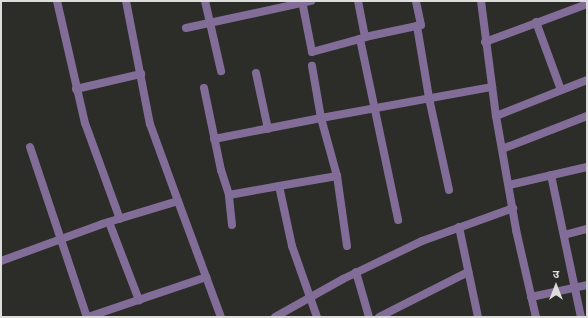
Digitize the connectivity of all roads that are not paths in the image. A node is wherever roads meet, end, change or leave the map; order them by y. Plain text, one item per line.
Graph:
1 (57, 1) edge
2 (126, 1) edge
3 (205, 1) edge
4 (312, 1) edge
5 (358, 1) edge
6 (416, 1) edge
7 (481, 1) edge
8 (302, 2) edge
9 (587, 4) edge
10 (536, 22) junction
11 (210, 23) junction
12 (416, 26) junction
13 (186, 28) dead end
14 (363, 38) junction
15 (485, 42) junction
16 (312, 66) dead end
17 (221, 71) dead end
18 (256, 73) dead end
19 (141, 74) junction
20 (587, 80) edge
21 (492, 87) junction
22 (204, 88) dead end
23 (76, 89) junction
24 (561, 90) junction
25 (429, 98) junction
26 (374, 108) junction
27 (496, 116) junction
28 (587, 116) edge
29 (321, 118) junction
30 (268, 129) junction
31 (214, 139) junction
32 (30, 147) dead end
33 (502, 149) junction
34 (587, 167) edge
35 (551, 175) junction
36 (337, 176) junction
37 (509, 185) junction
38 (279, 186) junction
39 (449, 190) dead end
40 (229, 195) junction
41 (178, 200) junction
42 (513, 208) junction
43 (120, 219) junction
44 (398, 220) dead end
45 (109, 222) junction
46 (232, 225) dead end
47 (459, 227) junction
48 (587, 229) edge
49 (564, 235) junction
50 (62, 240) junction
51 (347, 246) dead end
52 (1, 261) edge
53 (356, 272) junction
54 (468, 272) junction
55 (206, 277) junction
56 (587, 285) edge
57 (576, 288) junction
58 (531, 297) junction
59 (310, 298) junction
60 (139, 300) junction
61 (87, 317) edge
62 (221, 317) edge
63 (275, 317) edge
64 (317, 317) edge
65 (370, 317) edge
66 (379, 317) edge
67 (478, 317) edge
68 (536, 317) edge
69 (581, 317) edge

1 - 23 street
2 - 19 street
3 - 11 street
4 - 8 street
5 - 14 street
6 - 12 street
7 - 15 street
8 - 11 street
8 - 14 street
9 - 10 street
10 - 15 street
10 - 24 street
11 - 13 street
11 - 17 street
12 - 14 street
12 - 25 street
14 - 26 street
15 - 21 street
16 - 29 street
18 - 30 street
19 - 23 street
19 - 41 street
20 - 24 street
21 - 25 street
21 - 27 street
22 - 31 street
23 - 43 street
24 - 27 street
25 - 26 street
25 - 39 street
26 - 29 street
26 - 44 street
27 - 33 street
28 - 33 street
29 - 30 street
29 - 36 street
30 - 31 street
31 - 40 street
32 - 50 street
33 - 37 street
34 - 35 street
35 - 37 street
35 - 49 street
36 - 38 street
36 - 51 street
37 - 42 street
38 - 40 street
38 - 59 street
40 - 46 street
41 - 43 street
41 - 55 street
42 - 47 street
42 - 58 street
43 - 45 street
45 - 50 street
45 - 60 street
47 - 53 street
47 - 54 street
48 - 49 street
49 - 57 street
50 - 52 street
50 - 61 street
53 - 59 street
53 - 65 street
54 - 66 street
54 - 67 street
55 - 60 street
55 - 62 street
56 - 57 street
57 - 58 street
57 - 69 street
58 - 68 street
59 - 63 street
59 - 64 street
60 - 61 street

